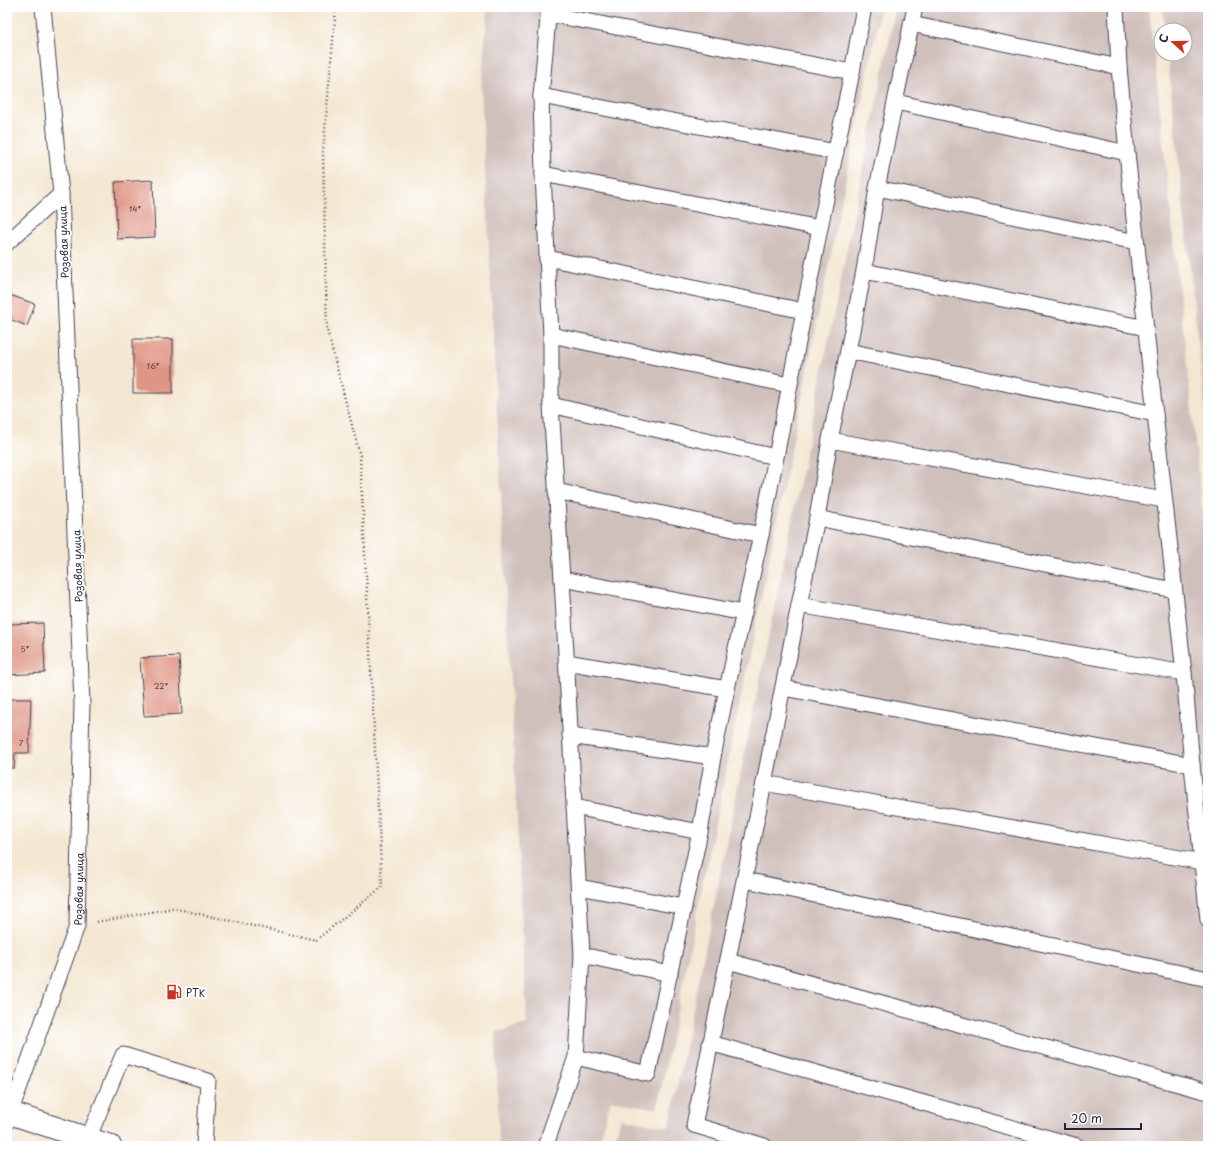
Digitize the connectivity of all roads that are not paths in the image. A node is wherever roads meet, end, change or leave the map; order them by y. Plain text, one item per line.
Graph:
1 (43, 7) edge
2 (864, 7) edge
3 (915, 7) edge
4 (1116, 7) edge
5 (548, 11) edge
6 (911, 24) junction
7 (1119, 67) junction
8 (852, 72) junction
9 (541, 96) junction
10 (896, 102) junction
11 (836, 152) junction
12 (1127, 154) junction
13 (543, 174) junction
14 (877, 188) junction
15 (61, 194) junction
16 (820, 228) junction
17 (7, 242) edge
18 (1136, 242) junction
19 (547, 258) junction
20 (864, 271) junction
21 (804, 312) junction
22 (1146, 328) junction
23 (550, 335) junction
24 (848, 351) junction
25 (789, 385) junction
26 (551, 405) junction
27 (1154, 414) junction
28 (830, 440) junction
29 (775, 457) junction
30 (556, 491) junction
31 (1164, 500) junction
32 (817, 518) junction
33 (761, 535) junction
34 (562, 579) junction
35 (1174, 590) junction
36 (799, 605) junction
37 (744, 614) junction
38 (566, 662) junction
39 (1184, 673) junction
40 (783, 688) junction
41 (727, 689) junction
42 (570, 736) junction
43 (713, 758) junction
44 (1192, 765) junction
45 (764, 784) junction
46 (574, 807) junction
47 (700, 832) junction
48 (1202, 862) junction
49 (745, 880) junction
50 (579, 888) junction
51 (683, 907) junction
52 (1208, 920) edge
53 (582, 955) junction
54 (728, 961) junction
55 (670, 974) junction
56 (1208, 979) edge
57 (710, 1043) junction
58 (576, 1057) junction
59 (1208, 1092) edge
60 (8, 1116) edge
61 (88, 1139) junction
62 (110, 1146) edge
63 (204, 1146) edge
64 (545, 1146) edge
65 (764, 1146) edge
66 (1077, 1146) edge

1 - 15 lane, Розовая улица
2 - 8 lane
3 - 6 lane
4 - 7 lane
5 - 8 lane
5 - 9 lane
6 - 7 lane
6 - 10 lane
7 - 12 lane
8 - 11 lane
9 - 11 lane
9 - 13 lane
10 - 12 lane
10 - 14 lane
11 - 16 lane
12 - 18 lane
13 - 16 lane
13 - 19 lane
14 - 18 lane
14 - 20 lane
15 - 17 lane
15 - 60 lane, Розовая улица
16 - 21 lane
18 - 22 lane
19 - 21 lane
19 - 23 lane
20 - 22 lane
20 - 24 lane
21 - 25 lane
22 - 27 lane
23 - 25 lane
23 - 26 lane
24 - 27 lane
24 - 28 lane
25 - 29 lane
26 - 29 lane
26 - 30 lane
27 - 31 lane
28 - 31 lane
28 - 32 lane
29 - 33 lane
30 - 33 lane
30 - 34 lane
31 - 35 lane
32 - 35 lane
32 - 36 lane
33 - 37 lane
34 - 37 lane
34 - 38 lane
35 - 39 lane
36 - 39 lane
36 - 40 lane
37 - 41 lane
38 - 41 lane
38 - 42 lane
39 - 44 lane
40 - 44 lane
40 - 45 lane
41 - 43 lane
42 - 43 lane
42 - 46 lane
43 - 47 lane
44 - 48 lane
45 - 48 lane
45 - 49 lane
46 - 47 lane
46 - 50 lane
47 - 51 lane
48 - 52 lane
49 - 54 lane
49 - 56 lane
50 - 51 lane
50 - 53 lane
51 - 55 lane
53 - 55 lane
53 - 58 lane
54 - 57 lane
54 - 59 lane
55 - 58 lane
57 - 65 lane
57 - 66 lane
58 - 64 lane
60 - 61 street
61 - 62 street
61 - 63 lane

